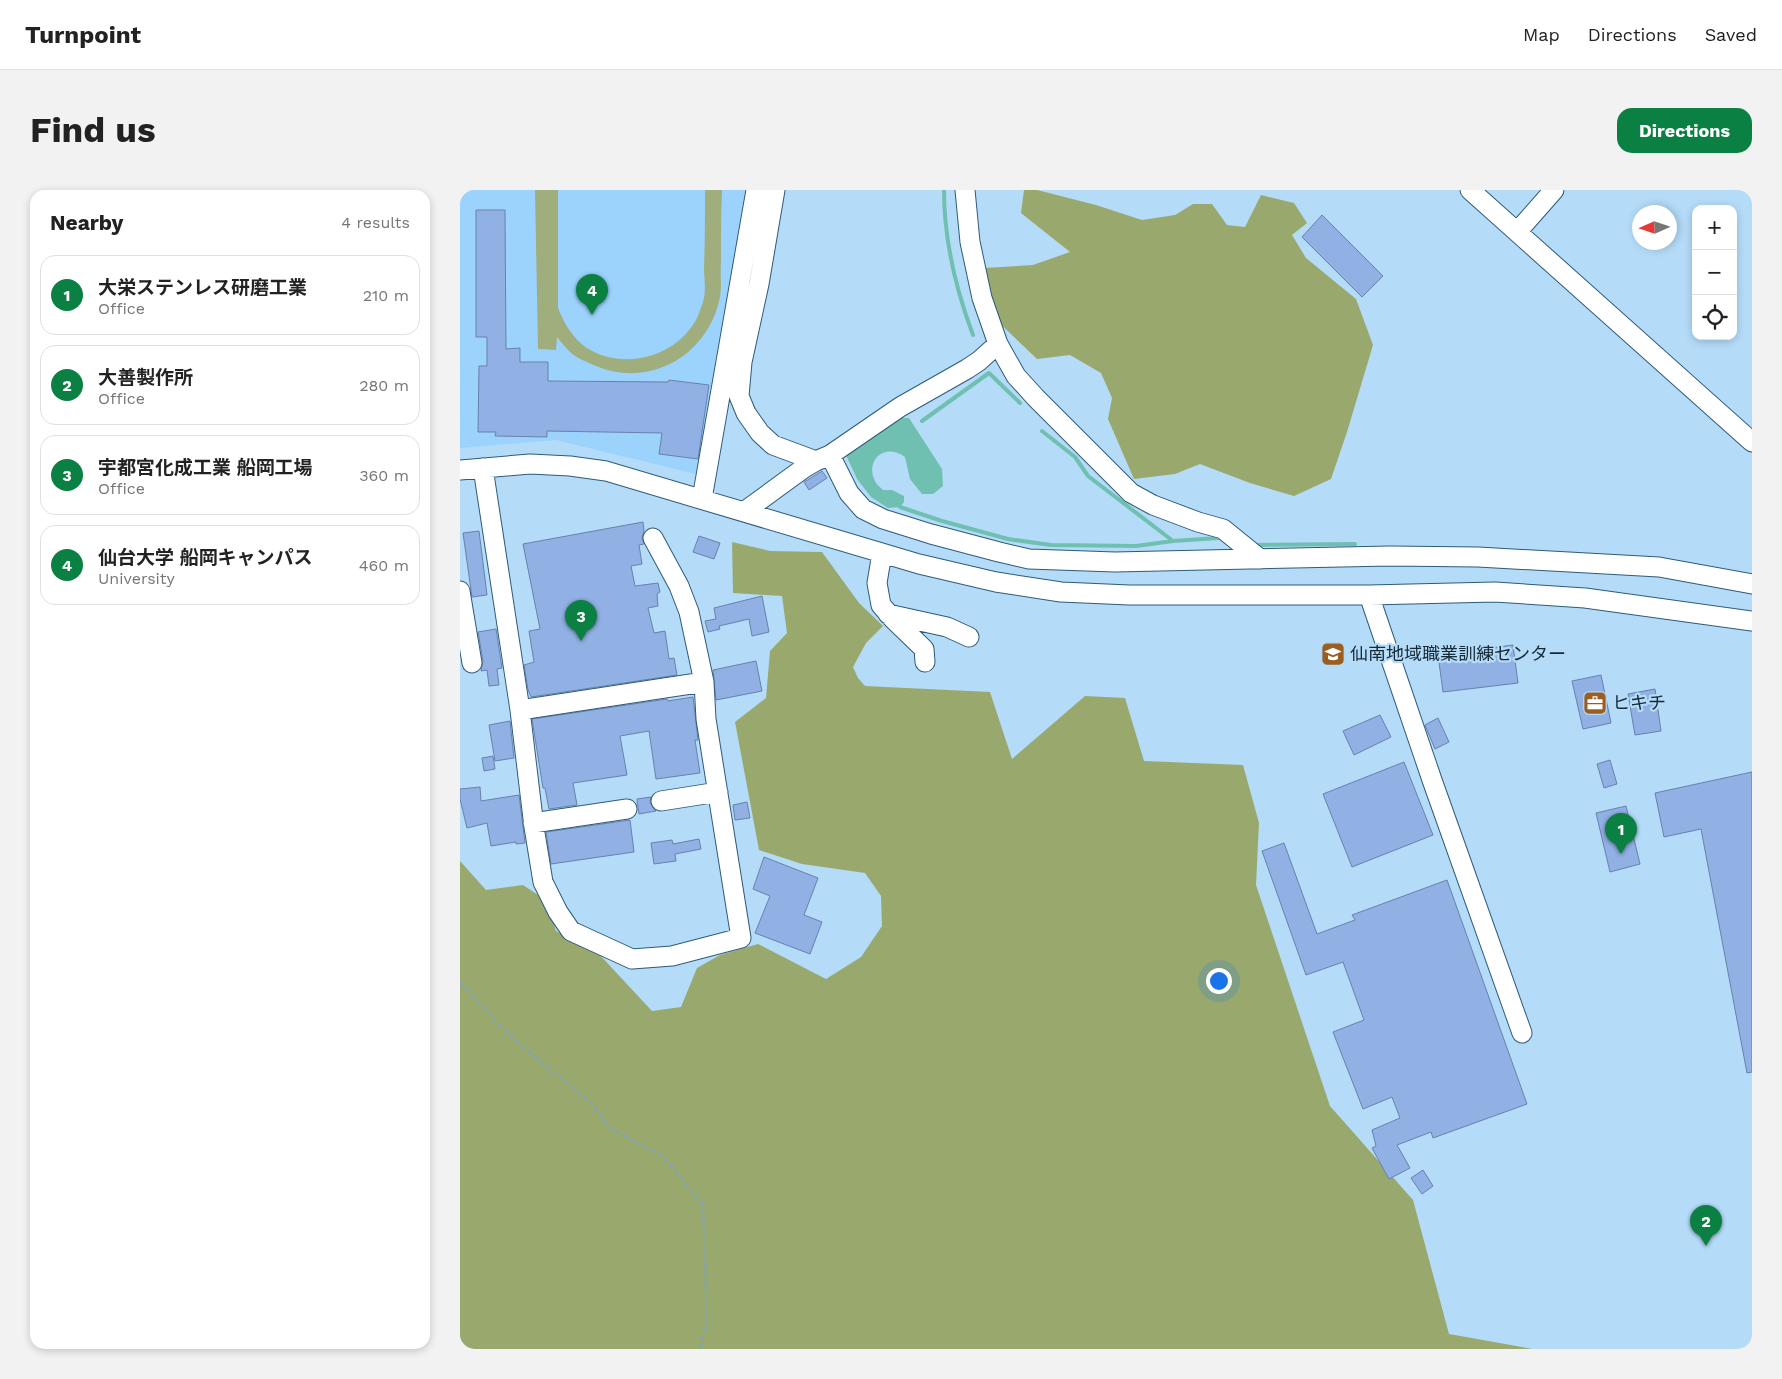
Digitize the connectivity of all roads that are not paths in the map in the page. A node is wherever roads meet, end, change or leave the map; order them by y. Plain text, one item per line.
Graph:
1 (756, 190) edge
2 (775, 190) edge
3 (965, 190) edge
4 (1470, 190) edge
5 (1554, 190) edge
6 (1517, 232) junction
7 (998, 344) junction
8 (1752, 442) edge
9 (823, 458) junction
10 (483, 468) junction
11 (460, 470) edge
12 (702, 499) junction
13 (745, 511) junction
14 (653, 538) dead end
15 (882, 553) junction
16 (1260, 560) junction
17 (1752, 584) edge
18 (460, 591) edge
19 (1369, 595) junction
20 (888, 614) junction
21 (1752, 621) edge
22 (969, 637) dead end
23 (925, 662) dead end
24 (472, 663) dead end
25 (704, 682) junction
26 (520, 710) junction
27 (718, 792) junction
28 (661, 801) dead end
29 (627, 809) dead end
30 (533, 823) junction
31 (1522, 1032) dead end

1 - 12 street
2 - 9 street
3 - 7 street
4 - 6 street
5 - 6 street
6 - 8 street
7 - 9 street
7 - 16 street
9 - 13 street
9 - 16 street
10 - 11 street
10 - 12 street
10 - 26 street
12 - 13 street
13 - 15 street
14 - 25 street
15 - 19 street
15 - 20 street
16 - 17 street
18 - 24 street
19 - 21 street
19 - 31 street
20 - 22 street
20 - 23 street
25 - 26 street
25 - 27 street
26 - 30 street
27 - 28 street
27 - 30 street
29 - 30 street

